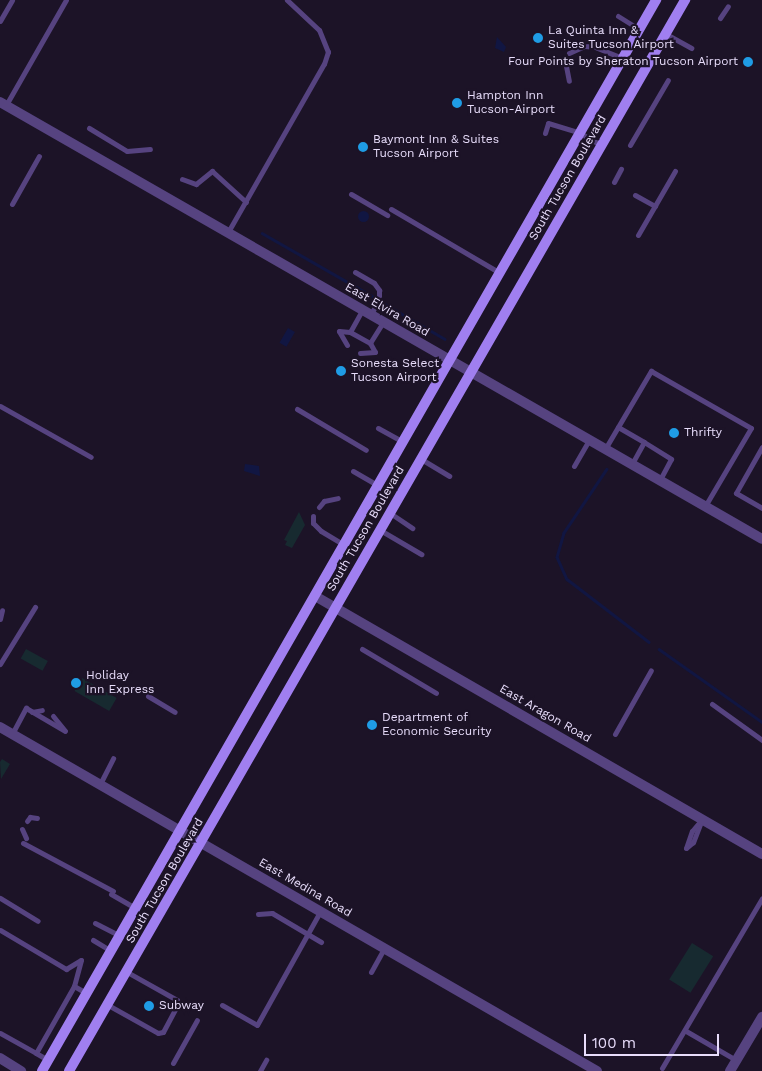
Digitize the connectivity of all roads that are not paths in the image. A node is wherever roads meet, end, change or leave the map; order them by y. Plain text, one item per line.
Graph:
1 (12, 0) edge
2 (66, 0) edge
3 (287, 0) edge
4 (656, 0) edge
5 (685, 0) edge
6 (728, 6) dead end
7 (618, 16) dead end
8 (720, 18) dead end
9 (0, 21) edge
10 (639, 28) junction
11 (666, 34) junction
12 (691, 48) dead end
13 (569, 53) dead end
14 (622, 58) junction
15 (566, 66) dead end
16 (668, 80) dead end
17 (569, 81) dead end
18 (3, 103) edge
19 (88, 128) dead end
20 (545, 132) dead end
21 (580, 133) junction
22 (601, 145) junction
23 (630, 145) dead end
24 (150, 149) dead end
25 (39, 156) dead end
26 (621, 169) dead end
27 (675, 171) dead end
28 (182, 179) dead end
29 (614, 182) dead end
30 (351, 194) dead end
31 (635, 195) dead end
32 (246, 202) junction
33 (12, 204) dead end
34 (654, 206) junction
35 (391, 209) dead end
36 (387, 215) dead end
37 (228, 233) junction
38 (638, 234) dead end
39 (355, 272) dead end
40 (500, 273) junction
41 (367, 312) junction
42 (383, 322) junction
43 (350, 332) junction
44 (370, 343) junction
45 (347, 345) dead end
46 (360, 353) dead end
47 (451, 361) junction
48 (471, 372) junction
49 (0, 406) edge
50 (297, 409) dead end
51 (618, 427) junction
52 (378, 428) dead end
53 (589, 440) junction
54 (644, 442) junction
55 (403, 443) junction
56 (762, 447) edge
57 (605, 449) junction
58 (366, 450) dead end
59 (91, 457) dead end
60 (421, 459) junction
61 (632, 464) junction
62 (574, 466) dead end
63 (353, 471) dead end
64 (449, 476) dead end
65 (660, 480) junction
66 (379, 486) junction
67 (338, 498) dead end
68 (705, 506) junction
69 (319, 507) dead end
70 (762, 508) edge
71 (390, 513) junction
72 (313, 516) dead end
73 (412, 528) dead end
74 (380, 530) junction
75 (762, 539) edge
76 (344, 545) junction
77 (422, 554) dead end
78 (315, 596) junction
79 (35, 607) dead end
80 (336, 608) junction
81 (2, 610) dead end
82 (0, 619) edge
83 (362, 649) dead end
84 (0, 664) edge
85 (652, 670) dead end
86 (436, 693) dead end
87 (148, 696) dead end
88 (712, 704) dead end
89 (42, 710) dead end
90 (32, 712) junction
91 (175, 712) dead end
92 (53, 716) dead end
93 (0, 728) edge
94 (11, 734) junction
95 (616, 734) dead end
96 (762, 740) edge
97 (113, 758) dead end
98 (100, 785) junction
99 (37, 818) dead end
100 (702, 819) junction
101 (27, 821) dead end
102 (22, 829) dead end
103 (180, 831) junction
104 (201, 843) junction
105 (762, 854) edge
106 (0, 898) edge
107 (762, 898) edge
108 (136, 908) junction
109 (320, 912) junction
110 (258, 914) dead end
111 (38, 921) dead end
112 (95, 923) dead end
113 (0, 930) edge
114 (308, 934) junction
115 (120, 936) junction
116 (93, 940) dead end
117 (321, 942) dead end
118 (385, 948) junction
119 (111, 951) junction
120 (127, 972) junction
121 (371, 972) dead end
122 (74, 986) junction
123 (87, 993) junction
124 (108, 1005) junction
125 (222, 1005) dead end
126 (762, 1016) edge
127 (197, 1020) dead end
128 (52, 1024) junction
129 (65, 1031) junction
130 (686, 1031) junction
131 (0, 1033) edge
132 (36, 1053) junction
133 (0, 1058) edge
134 (48, 1060) junction
135 (266, 1060) dead end
136 (736, 1060) junction
137 (173, 1063) dead end
138 (662, 1068) dead end
139 (21, 1071) edge
140 (42, 1071) edge
141 (69, 1071) edge
142 (260, 1071) edge
143 (597, 1071) edge
144 (730, 1071) edge

1 - 9 lane
2 - 18 lane
3 - 32 lane
4 - 10 main road, South Tucson Boulevard
5 - 11 main road, South Tucson Boulevard
6 - 8 lane
7 - 10 lane
10 - 14 main road, South Tucson Boulevard
11 - 12 lane
11 - 22 main road, South Tucson Boulevard
13 - 14 lane
14 - 21 main road, South Tucson Boulevard
15 - 17 lane
16 - 23 lane
18 - 37 street, East Elvira Road
19 - 24 lane
20 - 21 lane
21 - 22 lane
21 - 40 main road, South Tucson Boulevard
22 - 48 main road, South Tucson Boulevard
25 - 33 lane
26 - 29 lane
27 - 34 lane
28 - 32 lane
30 - 36 lane
31 - 34 lane
32 - 37 lane
34 - 38 lane
35 - 40 lane
37 - 41 street, East Elvira Road
39 - 41 lane
40 - 47 main road, South Tucson Boulevard
41 - 42 street, East Elvira Road
41 - 43 lane
42 - 44 lane
42 - 47 street, East Elvira Road
43 - 44 lane
43 - 45 lane
44 - 46 lane
47 - 48 street, East Elvira Road
47 - 55 main road, South Tucson Boulevard
48 - 53 street, East Elvira Road
48 - 60 main road, South Tucson Boulevard
49 - 59 lane
50 - 58 lane
51 - 54 lane
51 - 57 lane
51 - 68 lane
52 - 55 lane
53 - 57 street, East Elvira Road
53 - 62 lane
54 - 61 lane
54 - 65 lane
55 - 66 main road, South Tucson Boulevard
56 - 70 lane
57 - 61 street, East Elvira Road
60 - 64 lane
60 - 71 main road, South Tucson Boulevard
61 - 65 street, East Elvira Road
63 - 66 lane
65 - 68 street, East Elvira Road
66 - 76 main road, South Tucson Boulevard
67 - 69 lane
68 - 75 street, East Elvira Road
71 - 73 lane
71 - 74 main road, South Tucson Boulevard
72 - 76 lane
74 - 77 lane
74 - 80 main road, South Tucson Boulevard
76 - 78 main road, South Tucson Boulevard
78 - 80 street, East Aragon Road
78 - 103 main road, South Tucson Boulevard
79 - 84 lane
80 - 100 street, East Aragon Road
80 - 104 main road, South Tucson Boulevard
81 - 82 lane
83 - 86 lane
85 - 95 lane
87 - 91 lane
88 - 96 lane
89 - 90 lane
90 - 92 lane
90 - 94 lane
93 - 94 street, East Medina Road
94 - 98 street, East Medina Road
97 - 98 lane
98 - 103 street, East Medina Road
99 - 101 lane
100 - 100 lane
100 - 105 street, East Aragon Road
102 - 108 lane
103 - 104 street, East Medina Road
103 - 108 main road, South Tucson Boulevard
104 - 109 street, East Medina Road
104 - 120 main road, South Tucson Boulevard
106 - 111 lane
107 - 130 lane
108 - 115 main road, South Tucson Boulevard
109 - 114 lane
109 - 118 street, East Medina Road
110 - 114 lane
112 - 115 lane
113 - 122 lane
114 - 117 lane
114 - 125 lane
115 - 119 main road, South Tucson Boulevard
116 - 119 lane
118 - 121 lane
118 - 143 street, East Medina Road
119 - 123 main road, South Tucson Boulevard
120 - 124 main road, South Tucson Boulevard
120 - 124 lane
122 - 123 lane
122 - 128 lane
123 - 129 main road, South Tucson Boulevard
124 - 141 main road, South Tucson Boulevard
126 - 136 street
127 - 137 lane
128 - 129 lane
128 - 132 lane
129 - 134 main road, South Tucson Boulevard
130 - 136 lane
130 - 138 lane
131 - 132 lane
132 - 134 lane
133 - 139 street
134 - 140 main road, South Tucson Boulevard
135 - 142 lane
136 - 144 street

